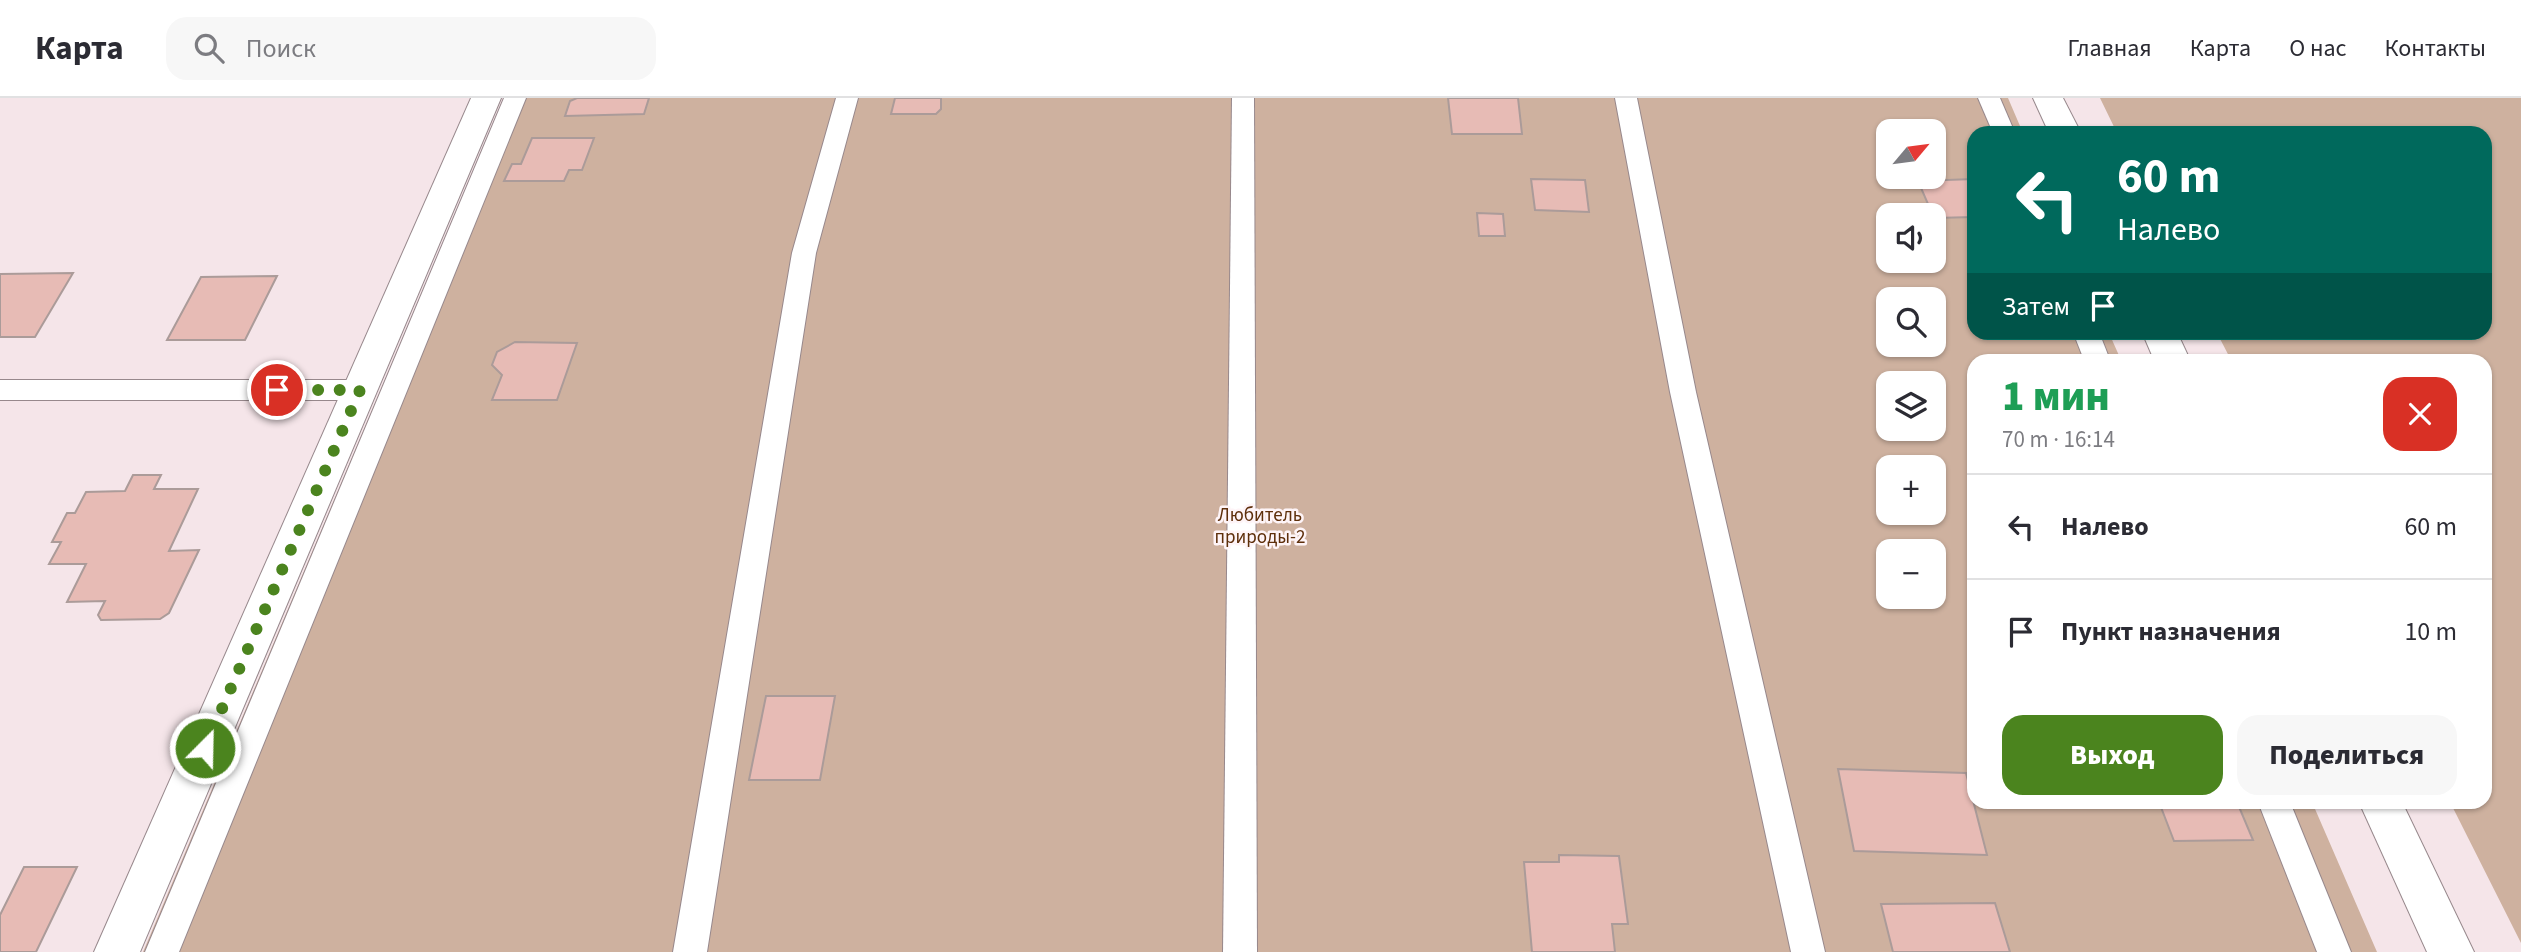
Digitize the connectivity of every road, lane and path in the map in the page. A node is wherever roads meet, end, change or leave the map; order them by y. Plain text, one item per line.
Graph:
1 (486, 98) edge
2 (515, 98) edge
3 (846, 98) edge
4 (1243, 98) edge
5 (1626, 98) edge
6 (1989, 98) edge
7 (2048, 98) edge
8 (2001, 126) edge
9 (2062, 126) edge
10 (0, 390) edge
11 (360, 390) junction
12 (2277, 809) edge
13 (2383, 809) edge
14 (117, 952) edge
15 (162, 952) edge
16 (690, 952) edge
17 (1240, 952) edge
18 (1808, 952) edge
19 (2334, 952) edge
20 (2451, 952) edge

1 - 11 street
2 - 15 lane
3 - 16 lane
4 - 17 lane
5 - 18 lane
6 - 8 lane
7 - 9 street
10 - 11 lane
11 - 14 street
12 - 19 lane
13 - 20 street

